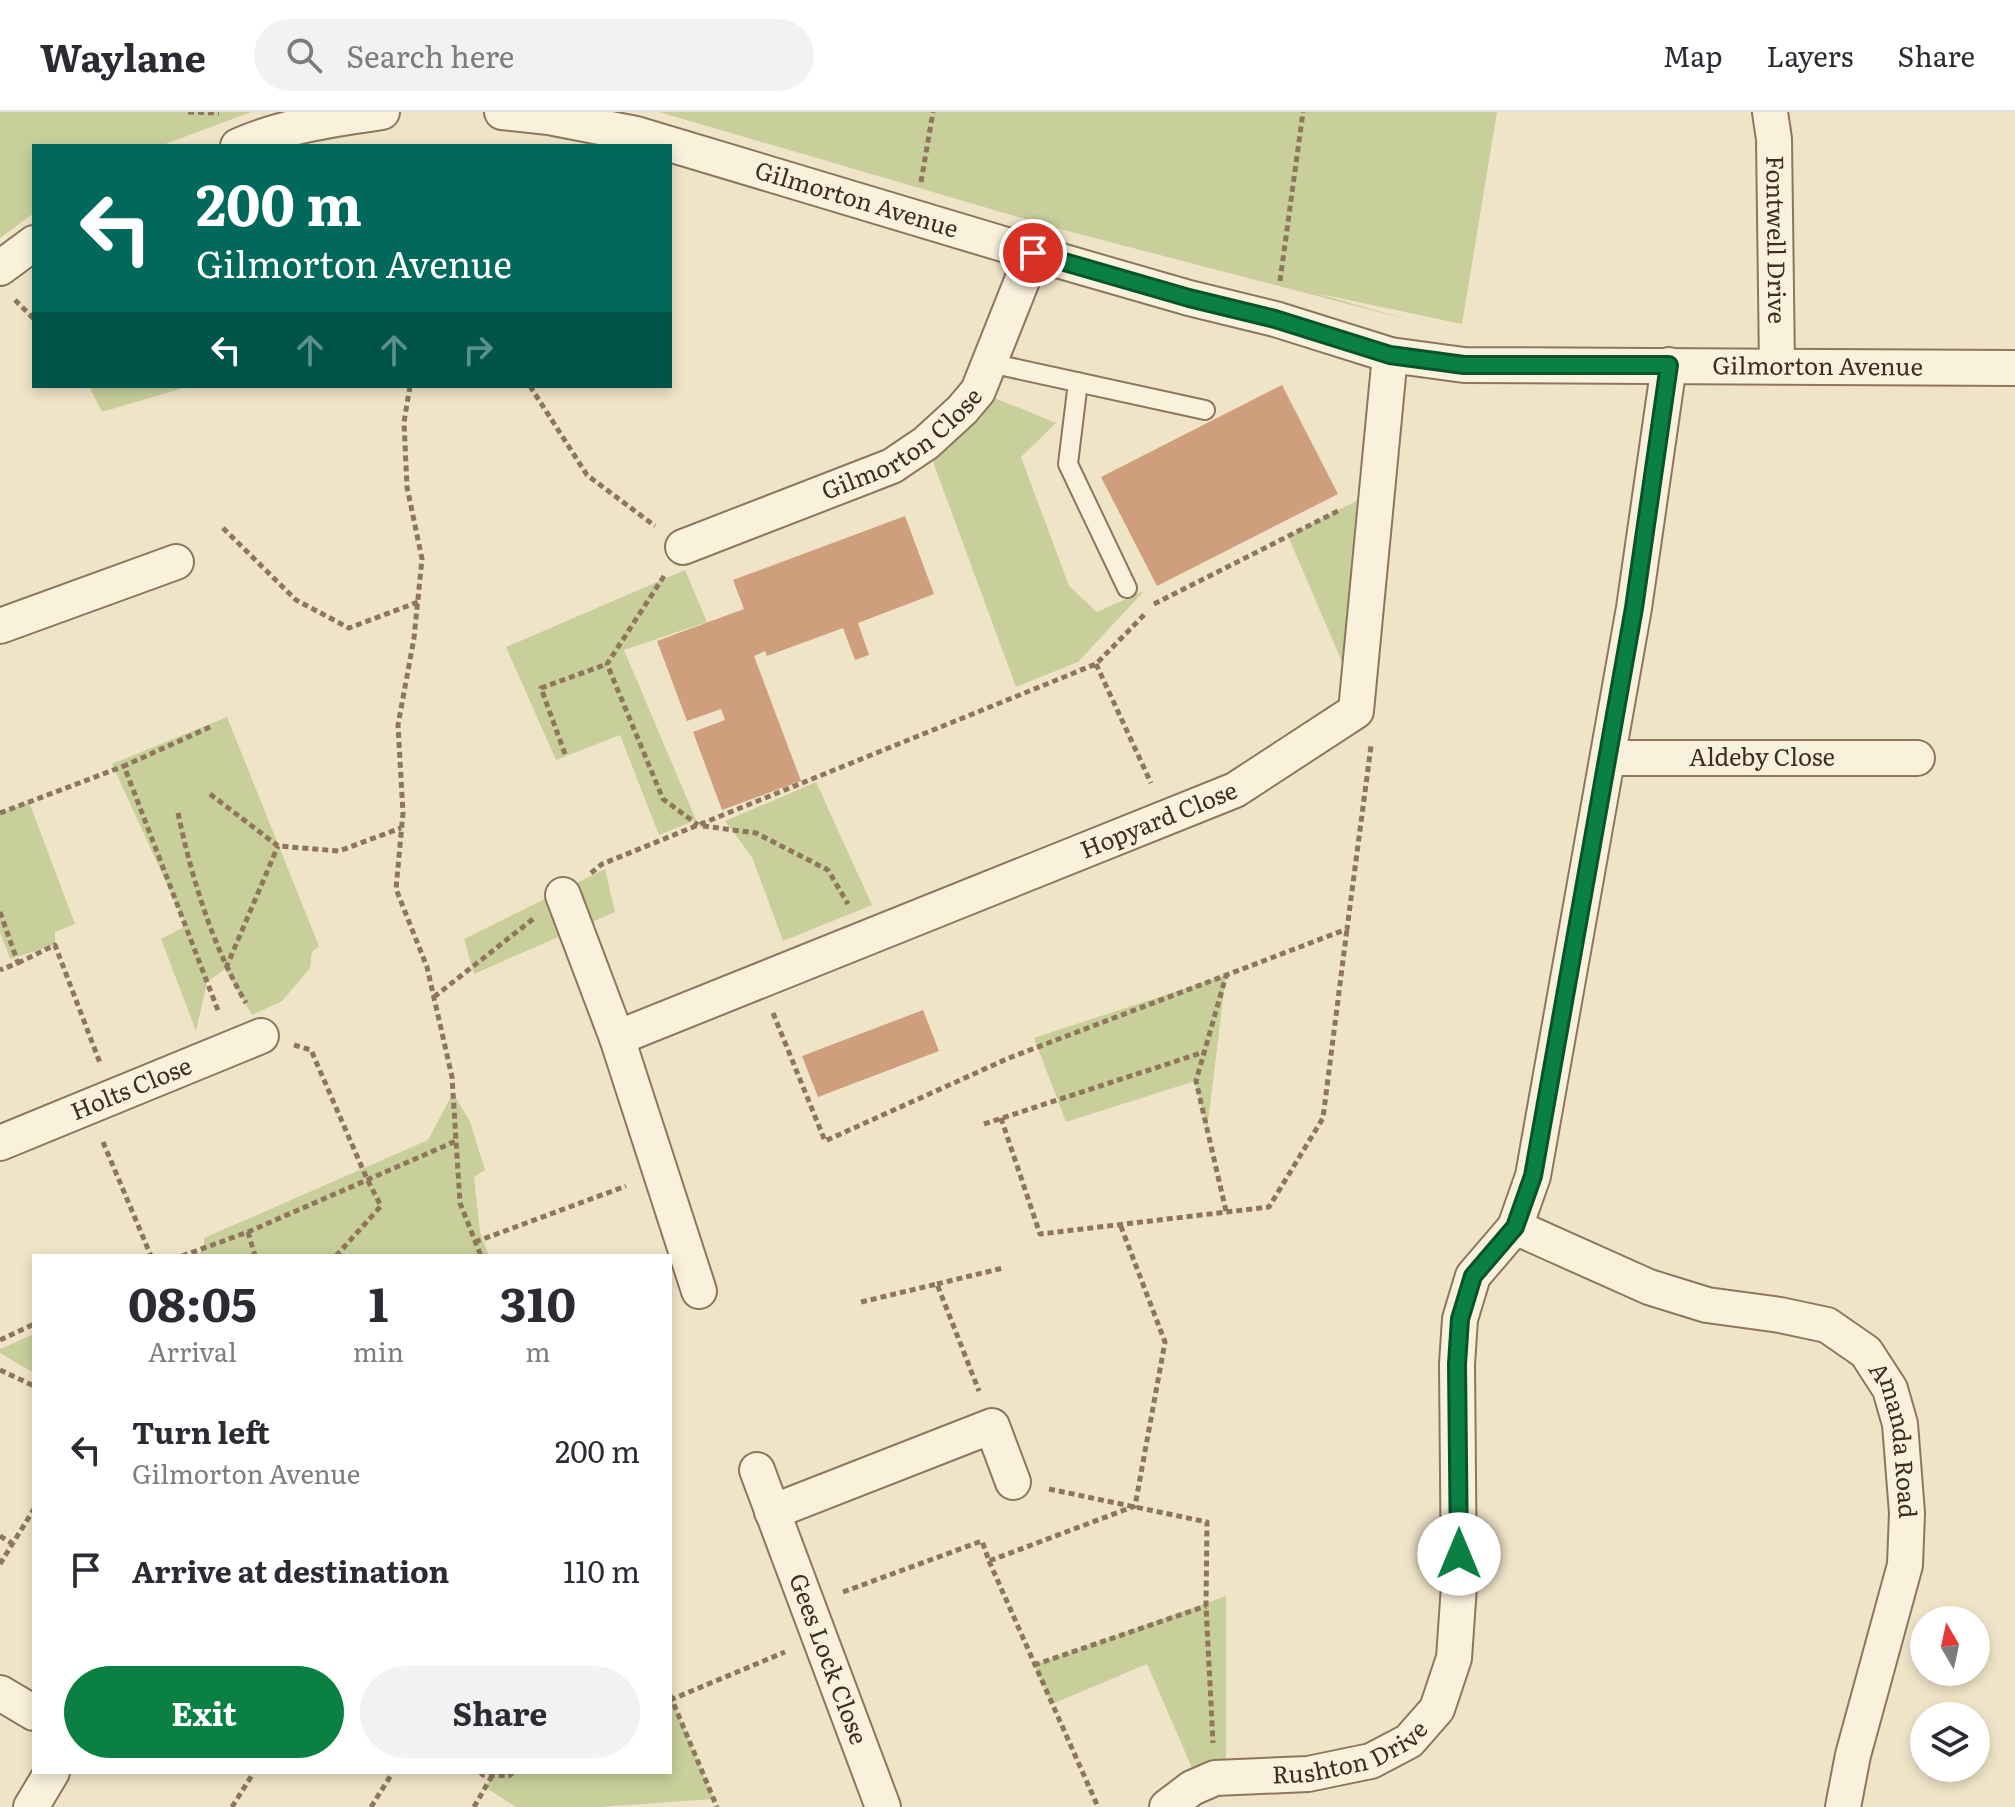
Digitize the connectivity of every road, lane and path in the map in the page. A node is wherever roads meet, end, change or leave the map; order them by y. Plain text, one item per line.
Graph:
1 (382, 112) edge
2 (502, 112) edge
3 (933, 112) edge
4 (1303, 112) edge
5 (1770, 112) edge
6 (243, 144) edge
7 (669, 144) edge
8 (672, 145) edge
9 (915, 218) junction
10 (32, 244) edge
11 (1033, 253) junction
12 (0, 268) edge
13 (1275, 319) junction
14 (1390, 355) junction
15 (990, 363) junction
16 (1669, 365) junction
17 (1777, 366) junction
18 (2015, 368) edge
19 (1078, 382) junction
20 (410, 388) edge
21 (531, 388) edge
22 (1205, 410) dead end
23 (1378, 490) junction
24 (223, 528) dead end
25 (683, 547) junction
26 (176, 562) dead end
27 (1127, 588) dead end
28 (418, 602) junction
29 (0, 626) edge
30 (607, 664) junction
31 (1096, 664) junction
32 (1356, 711) junction
33 (210, 727) dead end
34 (565, 754) dead end
35 (1608, 758) junction
36 (1917, 758) dead end
37 (124, 766) junction
38 (210, 794) dead end
39 (0, 813) edge
40 (178, 813) dead end
41 (1167, 818) junction
42 (700, 825) junction
43 (401, 828) junction
44 (278, 846) junction
45 (563, 895) junction
46 (0, 912) edge
47 (1347, 929) junction
48 (867, 938) junction
49 (18, 963) junction
50 (226, 969) junction
51 (0, 970) edge
52 (1226, 975) junction
53 (760, 981) junction
54 (434, 997) junction
55 (617, 1038) junction
56 (247, 1041) junction
57 (1204, 1052) junction
58 (101, 1103) junction
59 (1001, 1118) junction
60 (984, 1124) dead end
61 (456, 1141) junction
62 (0, 1143) edge
63 (661, 1173) junction
64 (367, 1179) junction
65 (1226, 1211) junction
66 (1120, 1224) junction
67 (1515, 1227) junction
68 (248, 1232) junction
69 (475, 1242) junction
70 (150, 1254) edge
71 (187, 1254) edge
72 (254, 1254) edge
73 (338, 1254) edge
74 (480, 1254) edge
75 (1003, 1268) dead end
76 (937, 1284) junction
77 (699, 1291) dead end
78 (861, 1302) dead end
79 (32, 1325) edge
80 (0, 1340) edge
81 (0, 1370) edge
82 (32, 1385) edge
83 (992, 1426) junction
84 (757, 1470) dead end
85 (1013, 1482) joint
86 (1135, 1506) junction
87 (32, 1512) edge
88 (772, 1512) junction
89 (0, 1536) edge
90 (13, 1544) junction
91 (989, 1561) junction
92 (0, 1564) edge
93 (807, 1605) junction
94 (1206, 1606) junction
95 (819, 1638) junction
96 (1034, 1665) junction
97 (0, 1693) edge
98 (672, 1698) edge
99 (672, 1700) edge
100 (32, 1712) edge
101 (51, 1774) edge
102 (253, 1774) edge
103 (392, 1774) edge
104 (493, 1774) joint
105 (511, 1774) edge
106 (1215, 1778) junction
107 (31, 1807) edge
108 (232, 1807) edge
109 (371, 1807) edge
110 (474, 1807) edge
111 (717, 1807) edge
112 (883, 1807) edge
113 (1098, 1807) edge
114 (1167, 1807) edge
115 (1843, 1807) edge

1 - 6 street
2 - 7 street, Gilmorton Avenue
3 - 9 path
4 - 13 path
5 - 17 street, Fontwell Drive
8 - 9 street, Gilmorton Avenue
9 - 11 street, Gilmorton Avenue
10 - 12 street
11 - 13 street, Gilmorton Avenue
11 - 15 street, Gilmorton Close
13 - 14 street, Gilmorton Avenue
14 - 16 street, Gilmorton Avenue
14 - 23 street
15 - 19 lane
15 - 25 street, Gilmorton Close
16 - 17 street, Gilmorton Avenue
16 - 35 street, Rushton Drive
17 - 18 street, Gilmorton Avenue
19 - 22 lane
19 - 27 lane
20 - 28 path
21 - 25 path
23 - 31 path
23 - 32 street
24 - 28 path
25 - 30 path
26 - 29 street
28 - 43 path
30 - 34 path
30 - 42 path
31 - 41 path
31 - 42 path
32 - 41 street, Hopyard Close
32 - 47 path
33 - 37 path
35 - 36 street, Aldeby Close
35 - 67 street, Rushton Drive
37 - 39 path
37 - 56 path
38 - 44 path
40 - 50 path
41 - 48 street, Hopyard Close
42 - 45 path
42 - 48 path
43 - 44 path
43 - 54 path
44 - 50 path
45 - 54 path
45 - 55 street
46 - 49 path
47 - 52 path
47 - 65 path
48 - 53 street, Hopyard Close
49 - 51 path
49 - 58 path
50 - 56 path
52 - 53 path
52 - 57 path
53 - 55 street, Hopyard Close
54 - 61 path
55 - 63 street
56 - 58 street, Holts Close
56 - 64 path
57 - 59 path
57 - 65 path
58 - 62 street, Holts Close
58 - 70 path
59 - 60 path
59 - 66 path
61 - 64 path
61 - 69 path
63 - 69 path
63 - 77 street
64 - 68 path
64 - 73 path
65 - 66 path
66 - 86 path
67 - 106 street, Rushton Drive
67 - 115 street, Amanda Road
68 - 71 path
68 - 72 path
69 - 74 path
75 - 76 path
76 - 78 path
76 - 83 path
79 - 80 path
81 - 82 path
83 - 85 street
83 - 88 street
84 - 88 street, Gees Lock Close
85 - 86 path
86 - 91 path
86 - 94 path
87 - 90 path
88 - 93 street, Gees Lock Close
89 - 90 path
90 - 92 path
91 - 93 path
91 - 96 path
93 - 95 street, Gees Lock Close
94 - 96 path
94 - 106 path
95 - 98 path
95 - 112 street, Gees Lock Close
96 - 113 path
97 - 100 street
99 - 111 path
101 - 107 street
102 - 108 path
103 - 109 path
104 - 105 path
104 - 110 path
106 - 114 street

